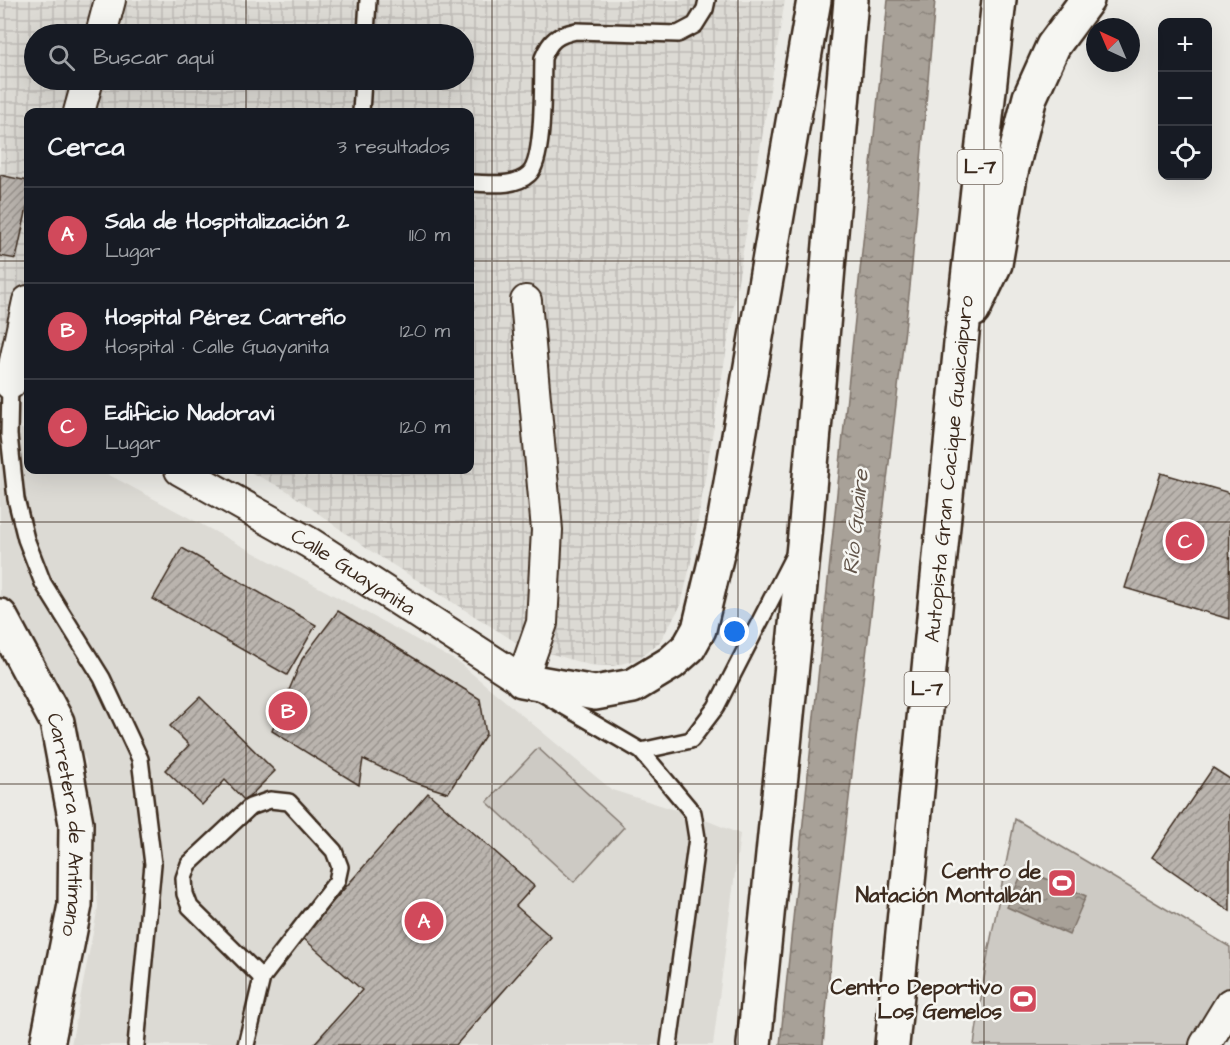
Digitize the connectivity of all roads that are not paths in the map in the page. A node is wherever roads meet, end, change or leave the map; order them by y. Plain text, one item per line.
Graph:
1 (110, 0) edge
2 (368, 0) edge
3 (706, 0) edge
4 (814, 0) edge
5 (850, 0) edge
6 (999, 0) edge
7 (1087, 0) edge
8 (104, 24) edge
9 (367, 24) edge
10 (86, 90) edge
11 (362, 90) edge
12 (81, 108) edge
13 (361, 108) edge
14 (474, 183) edge
15 (526, 301) dead end
16 (24, 323) edge
17 (962, 333) junction
18 (13, 385) edge
19 (187, 474) edge
20 (805, 535) junction
21 (0, 616) edge
22 (522, 680) junction
23 (641, 751) junction
24 (262, 978) junction
25 (1230, 1004) edge
26 (46, 1045) edge
27 (136, 1045) edge
28 (246, 1045) edge
29 (669, 1045) edge
30 (754, 1045) edge
31 (892, 1045) edge
32 (1205, 1045) edge

1 - 8 street
2 - 9 lane
3 - 14 lane
4 - 22 main road
5 - 20 main road
6 - 17 main road, Autopista Gran Cacique Guaicaipuro / L-7
7 - 17 main road
10 - 12 street
11 - 13 lane
15 - 22 street
16 - 18 street
17 - 31 main road, Autopista Gran Cacique Guaicaipuro / L-7
18 - 27 lane
19 - 22 street, Calle Guayanita
20 - 23 lane
20 - 30 main road
21 - 26 main road, Carretera de Antímano
22 - 23 lane
23 - 29 lane
24 - 24 lane
24 - 28 lane
25 - 32 street

